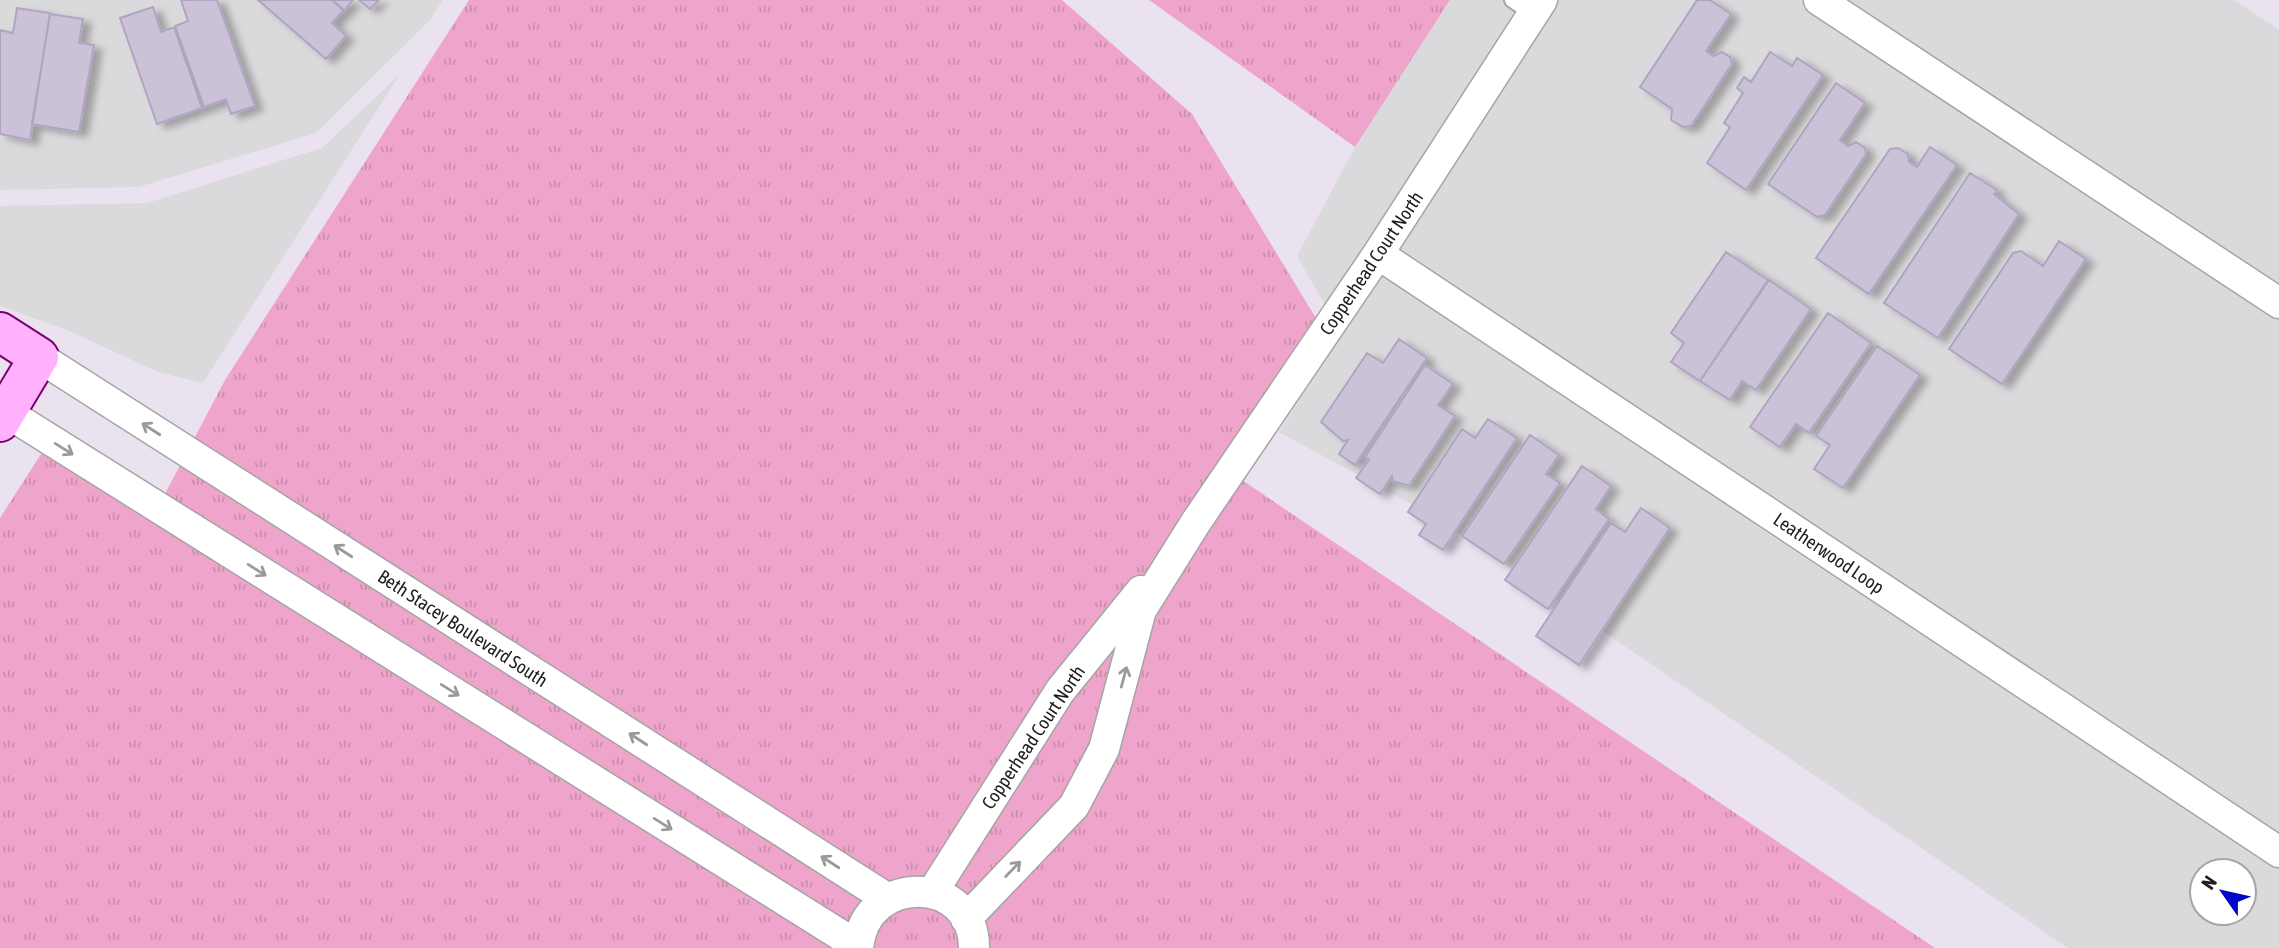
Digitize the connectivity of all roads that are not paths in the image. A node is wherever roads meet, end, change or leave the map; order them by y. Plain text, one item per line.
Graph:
1 (1819, 0) edge
2 (1529, 5) edge
3 (1378, 254) junction
4 (2279, 303) edge
5 (0, 332) edge
6 (39, 357) junction
7 (2, 414) edge
8 (1196, 522) junction
9 (2279, 852) edge
10 (932, 893) junction
11 (888, 899) junction
12 (966, 919) junction
13 (858, 947) edge
14 (974, 948) edge

1 - 4 street
2 - 3 street, Copperhead Court North
3 - 8 street, Copperhead Court North
3 - 9 street, Leatherwood Loop
5 - 6 street
6 - 7 street
11 -> 6 street, Beth Stacey Boulevard South
7 -> 13 street
8 - 10 street, Copperhead Court North
12 -> 8 street, Copperhead Court North
10 - 11 street
10 - 12 street
11 - 13 street
12 - 14 street

